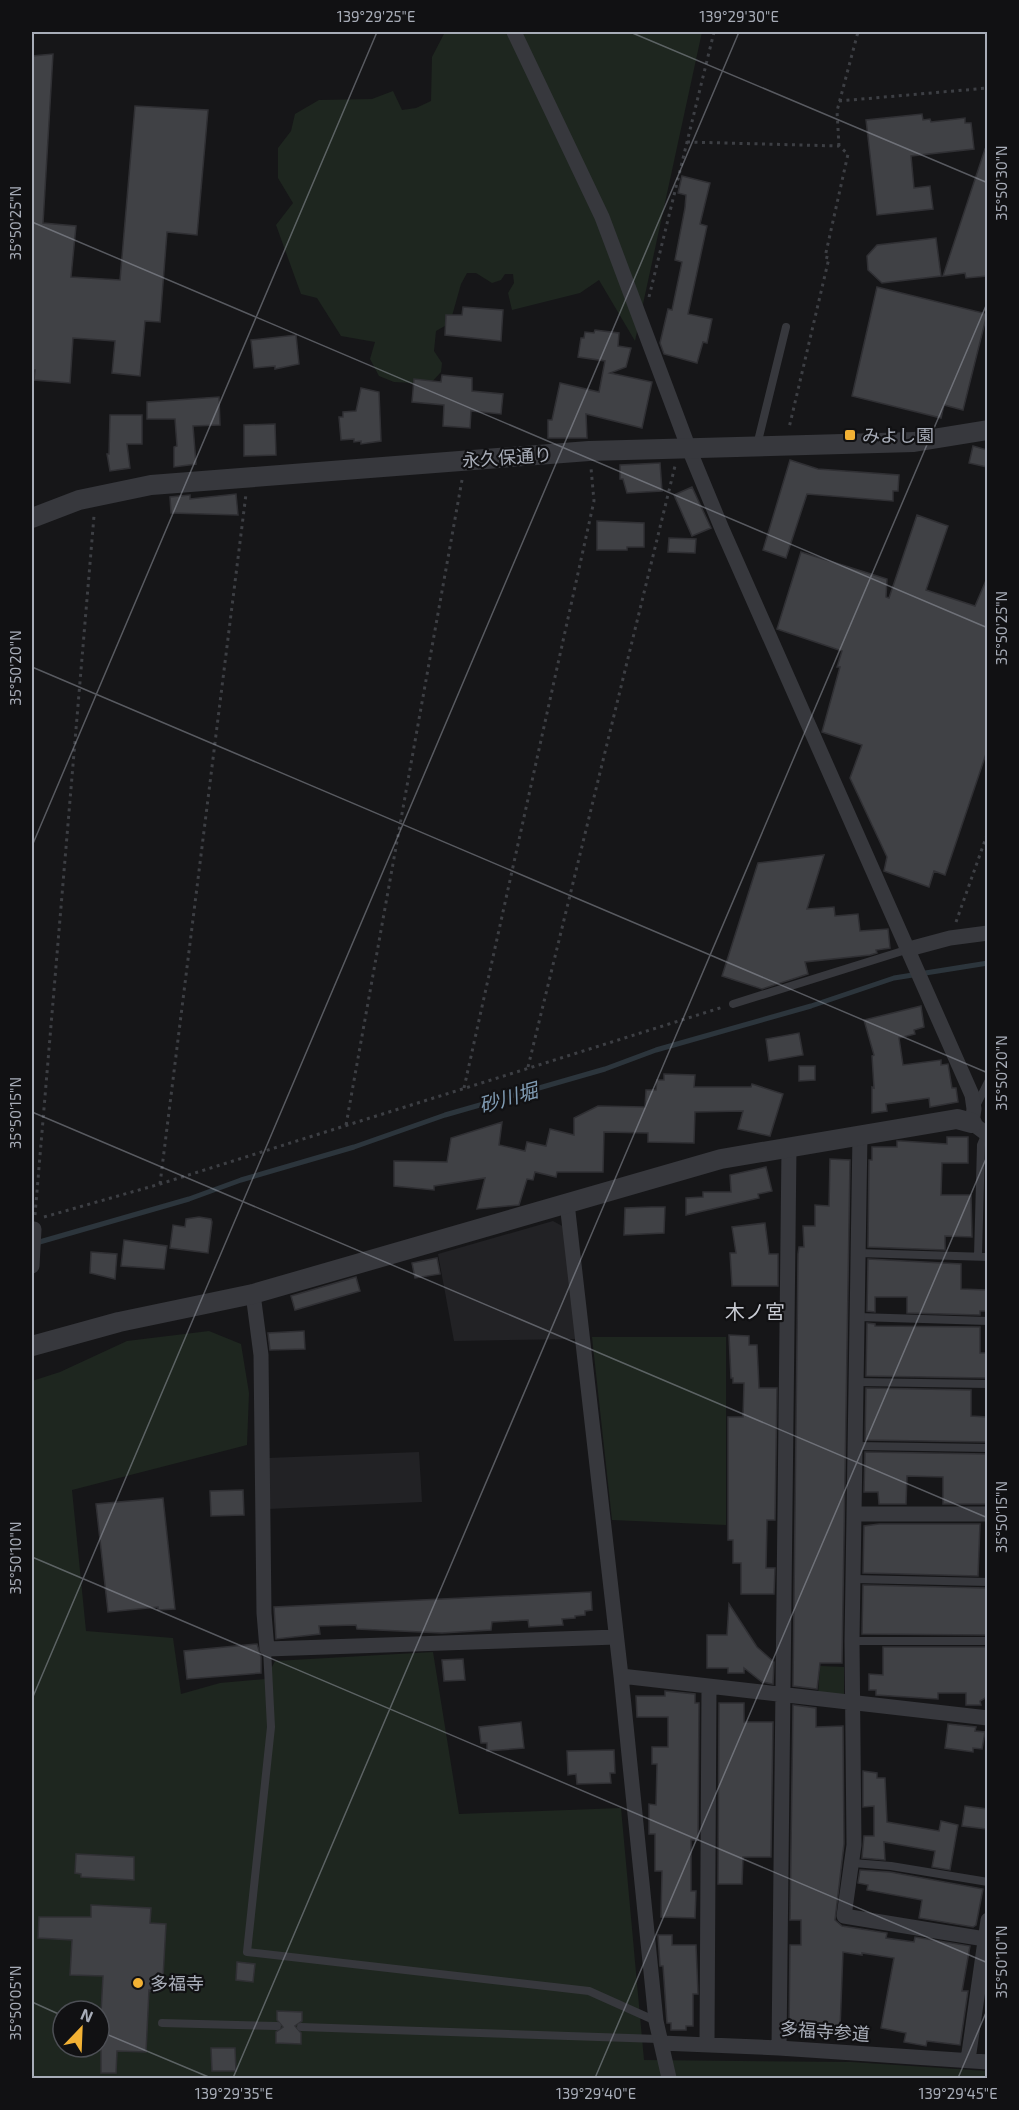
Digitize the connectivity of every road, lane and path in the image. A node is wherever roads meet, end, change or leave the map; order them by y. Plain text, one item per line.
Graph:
1 (514, 32) edge
2 (714, 32) edge
3 (858, 32) edge
4 (987, 88) edge
5 (839, 102) junction
6 (687, 142) junction
7 (839, 146) junction
8 (642, 325) junction
9 (786, 327) dead end
10 (987, 430) edge
11 (757, 447) junction
12 (785, 447) junction
13 (684, 449) junction
14 (589, 451) junction
15 (462, 460) junction
16 (248, 478) junction
17 (96, 497) junction
18 (32, 518) edge
19 (987, 831) edge
20 (987, 933) edge
21 (950, 938) junction
22 (910, 953) junction
23 (733, 1004) joint
24 (528, 1067) junction
25 (987, 1082) edge
26 (464, 1088) junction
27 (346, 1125) junction
28 (980, 1125) edge
29 (860, 1134) junction
30 (789, 1147) junction
31 (160, 1184) junction
32 (567, 1203) junction
33 (34, 1229) dead end
34 (858, 1253) junction
35 (978, 1256) junction
36 (987, 1257) edge
37 (32, 1261) edge
38 (32, 1266) edge
39 (253, 1294) junction
40 (858, 1317) junction
41 (987, 1321) edge
42 (32, 1346) edge
43 (856, 1382) junction
44 (987, 1384) edge
45 (856, 1446) junction
46 (987, 1448) edge
47 (855, 1514) junction
48 (987, 1514) edge
49 (854, 1579) junction
50 (987, 1582) edge
51 (616, 1637) junction
52 (852, 1641) junction
53 (987, 1641) edge
54 (267, 1649) junction
55 (621, 1676) junction
56 (709, 1686) junction
57 (783, 1695) junction
58 (852, 1704) junction
59 (987, 1718) edge
60 (853, 1863) junction
61 (987, 1882) edge
62 (987, 1920) edge
63 (985, 1939) junction
64 (656, 2021) junction
65 (162, 2023) dead end
66 (277, 2026) dead end
67 (302, 2027) dead end
68 (660, 2041) junction
69 (707, 2044) junction
70 (779, 2048) junction
71 (968, 2060) junction
72 (987, 2062) edge
73 (669, 2079) edge

1 - 8 street
2 - 6 path
3 - 5 path
4 - 5 path
5 - 7 path
6 - 7 path
6 - 8 path
7 - 12 path
8 - 13 street
9 - 11 lane
10 - 12 street, 永久保通り
11 - 12 street, 永久保通り
11 - 13 street, 永久保通り
13 - 14 street, 永久保通り
13 - 22 street
13 - 24 path
14 - 15 street, 永久保通り
14 - 26 path
15 - 16 street, 永久保通り
15 - 27 path
16 - 17 street, 永久保通り
16 - 31 path
17 - 18 street, 永久保通り
17 - 31 path
19 - 21 path
20 - 21 street
21 - 22 street
22 - 23 lane
22 - 28 street
23 - 24 path
24 - 26 path
25 - 28 lane
26 - 27 path
27 - 31 path
28 - 29 street
28 - 35 lane
29 - 30 street
29 - 34 street
30 - 32 street
30 - 57 street
32 - 39 street
32 - 51 street
33 - 37 street
34 - 35 lane
34 - 40 street
35 - 36 lane
37 - 38 street
39 - 42 street
39 - 54 street
40 - 41 lane
40 - 43 street
43 - 44 lane
43 - 45 street
45 - 46 lane
45 - 47 street
47 - 48 street
47 - 49 street
49 - 50 lane
49 - 52 street
51 - 54 street
51 - 55 street
52 - 53 lane
52 - 58 street
54 - 64 lane
55 - 56 street
55 - 64 street
56 - 57 street
56 - 69 street
57 - 58 street
57 - 70 street
58 - 59 street
58 - 60 street
60 - 61 lane
60 - 63 street
62 - 63 street
63 - 71 street
64 - 68 street
65 - 66 lane
67 - 68 lane
68 - 69 street, 多福寺参道
68 - 73 street
69 - 70 street, 多福寺参道
70 - 71 street, 多福寺参道
71 - 72 street, 多福寺参道

